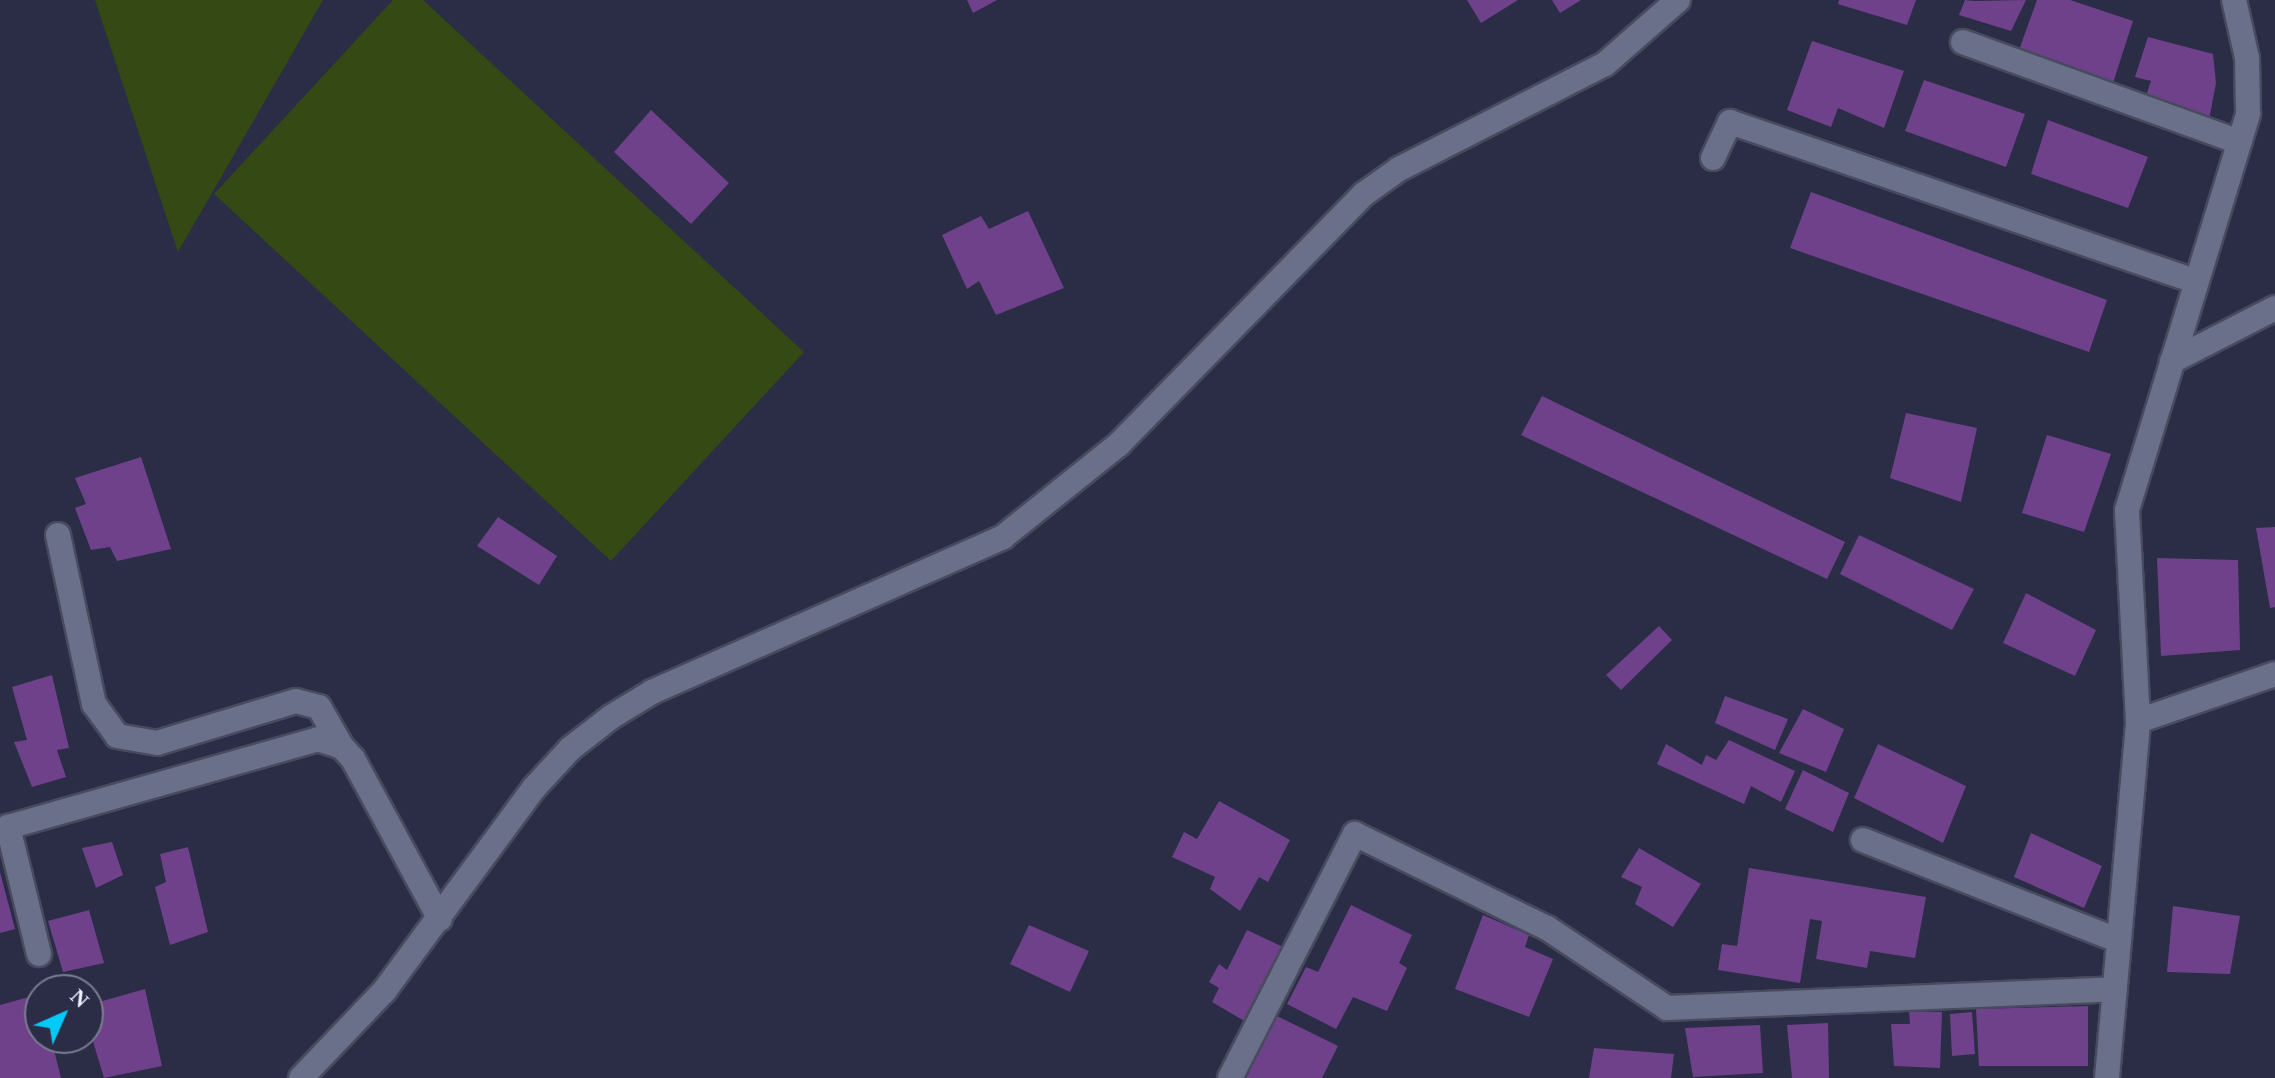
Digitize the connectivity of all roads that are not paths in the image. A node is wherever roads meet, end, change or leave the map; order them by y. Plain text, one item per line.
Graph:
1 (1678, 0) edge
2 (2234, 0) edge
3 (1963, 42) dead end
4 (2239, 142) junction
5 (1713, 158) dead end
6 (2196, 282) junction
7 (2275, 308) edge
8 (2172, 361) junction
9 (58, 535) dead end
10 (2275, 674) edge
11 (2138, 721) junction
12 (342, 747) junction
13 (1863, 840) dead end
14 (440, 919) junction
15 (2119, 941) junction
16 (39, 954) dead end
17 (2115, 989) junction
18 (301, 1078) edge
19 (1230, 1078) edge
20 (2107, 1078) edge

1 - 14 street
2 - 4 street
3 - 4 street
4 - 6 street
5 - 6 street
6 - 8 street
7 - 8 street
8 - 11 street
9 - 12 street
10 - 11 street
11 - 15 street
12 - 14 street
12 - 16 street
13 - 15 street
14 - 18 street
15 - 17 street
17 - 19 street
17 - 20 street

